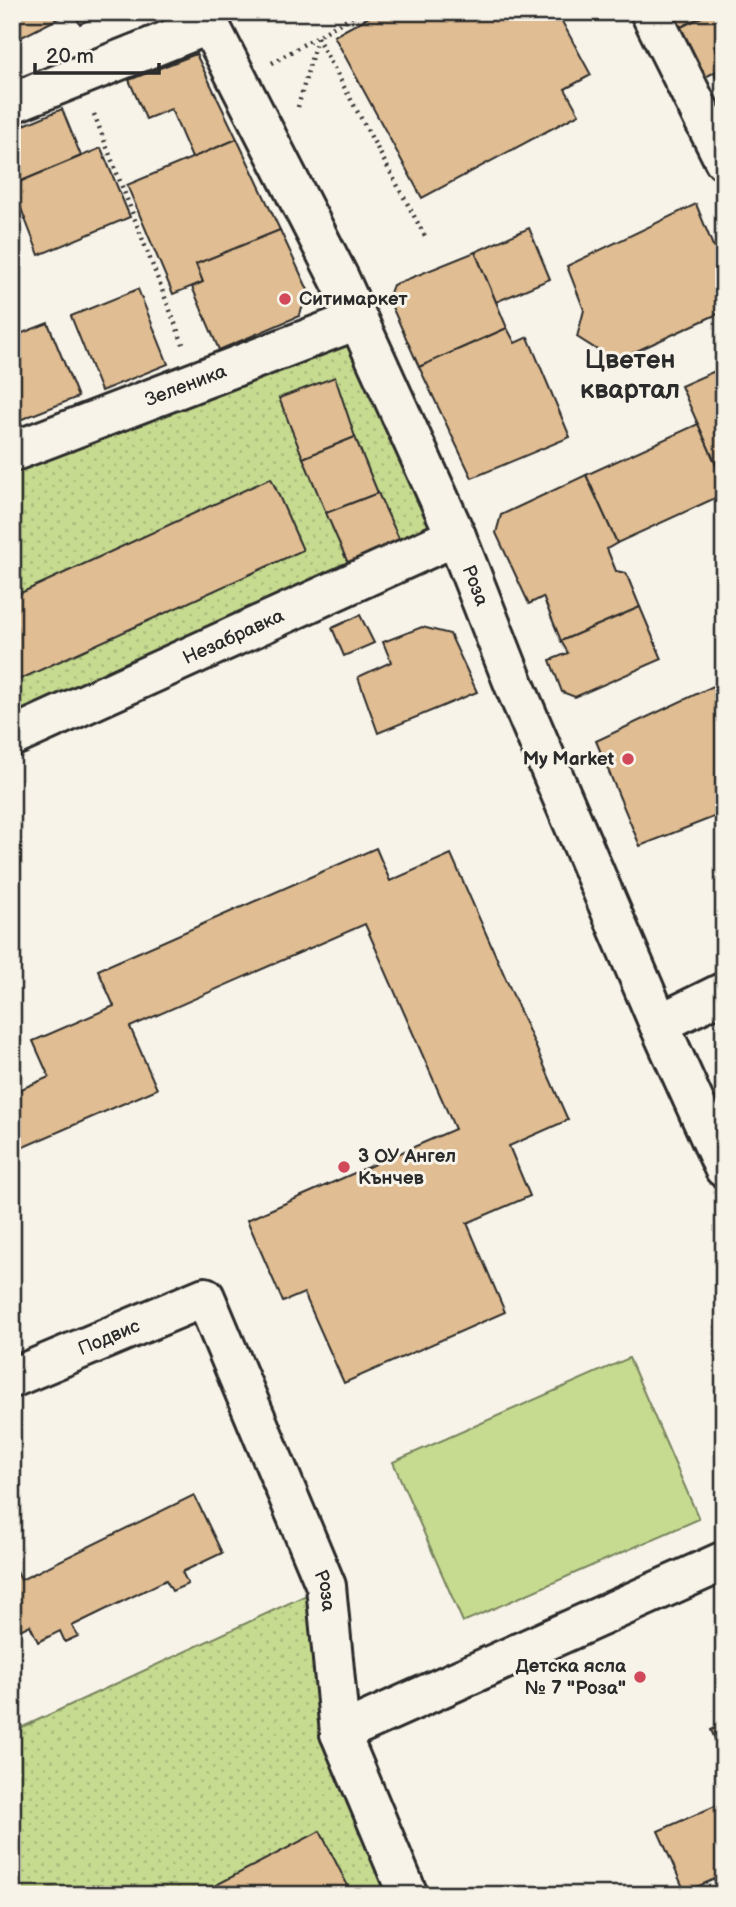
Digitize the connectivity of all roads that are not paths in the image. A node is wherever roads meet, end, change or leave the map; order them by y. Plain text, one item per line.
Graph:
1 (650, 12) edge
2 (207, 18) edge
3 (12, 103) edge
4 (724, 160) edge
5 (357, 320) junction
6 (12, 452) edge
7 (456, 536) junction
8 (12, 737) edge
9 (724, 992) edge
10 (659, 1024) junction
11 (724, 1168) edge
12 (205, 1297) joint
13 (12, 1378) edge
14 (724, 1561) edge
15 (340, 1733) junction
16 (408, 1895) edge

1 - 4 street
2 - 3 street
2 - 5 street, Роза
5 - 6 street, Зеленика
5 - 7 street, Роза
7 - 8 street, Незабравка
7 - 10 street, Роза
9 - 10 street
10 - 11 street, Роза
12 - 13 street, Подвис
12 - 15 street, Роза
14 - 15 street
15 - 16 street, Роза

